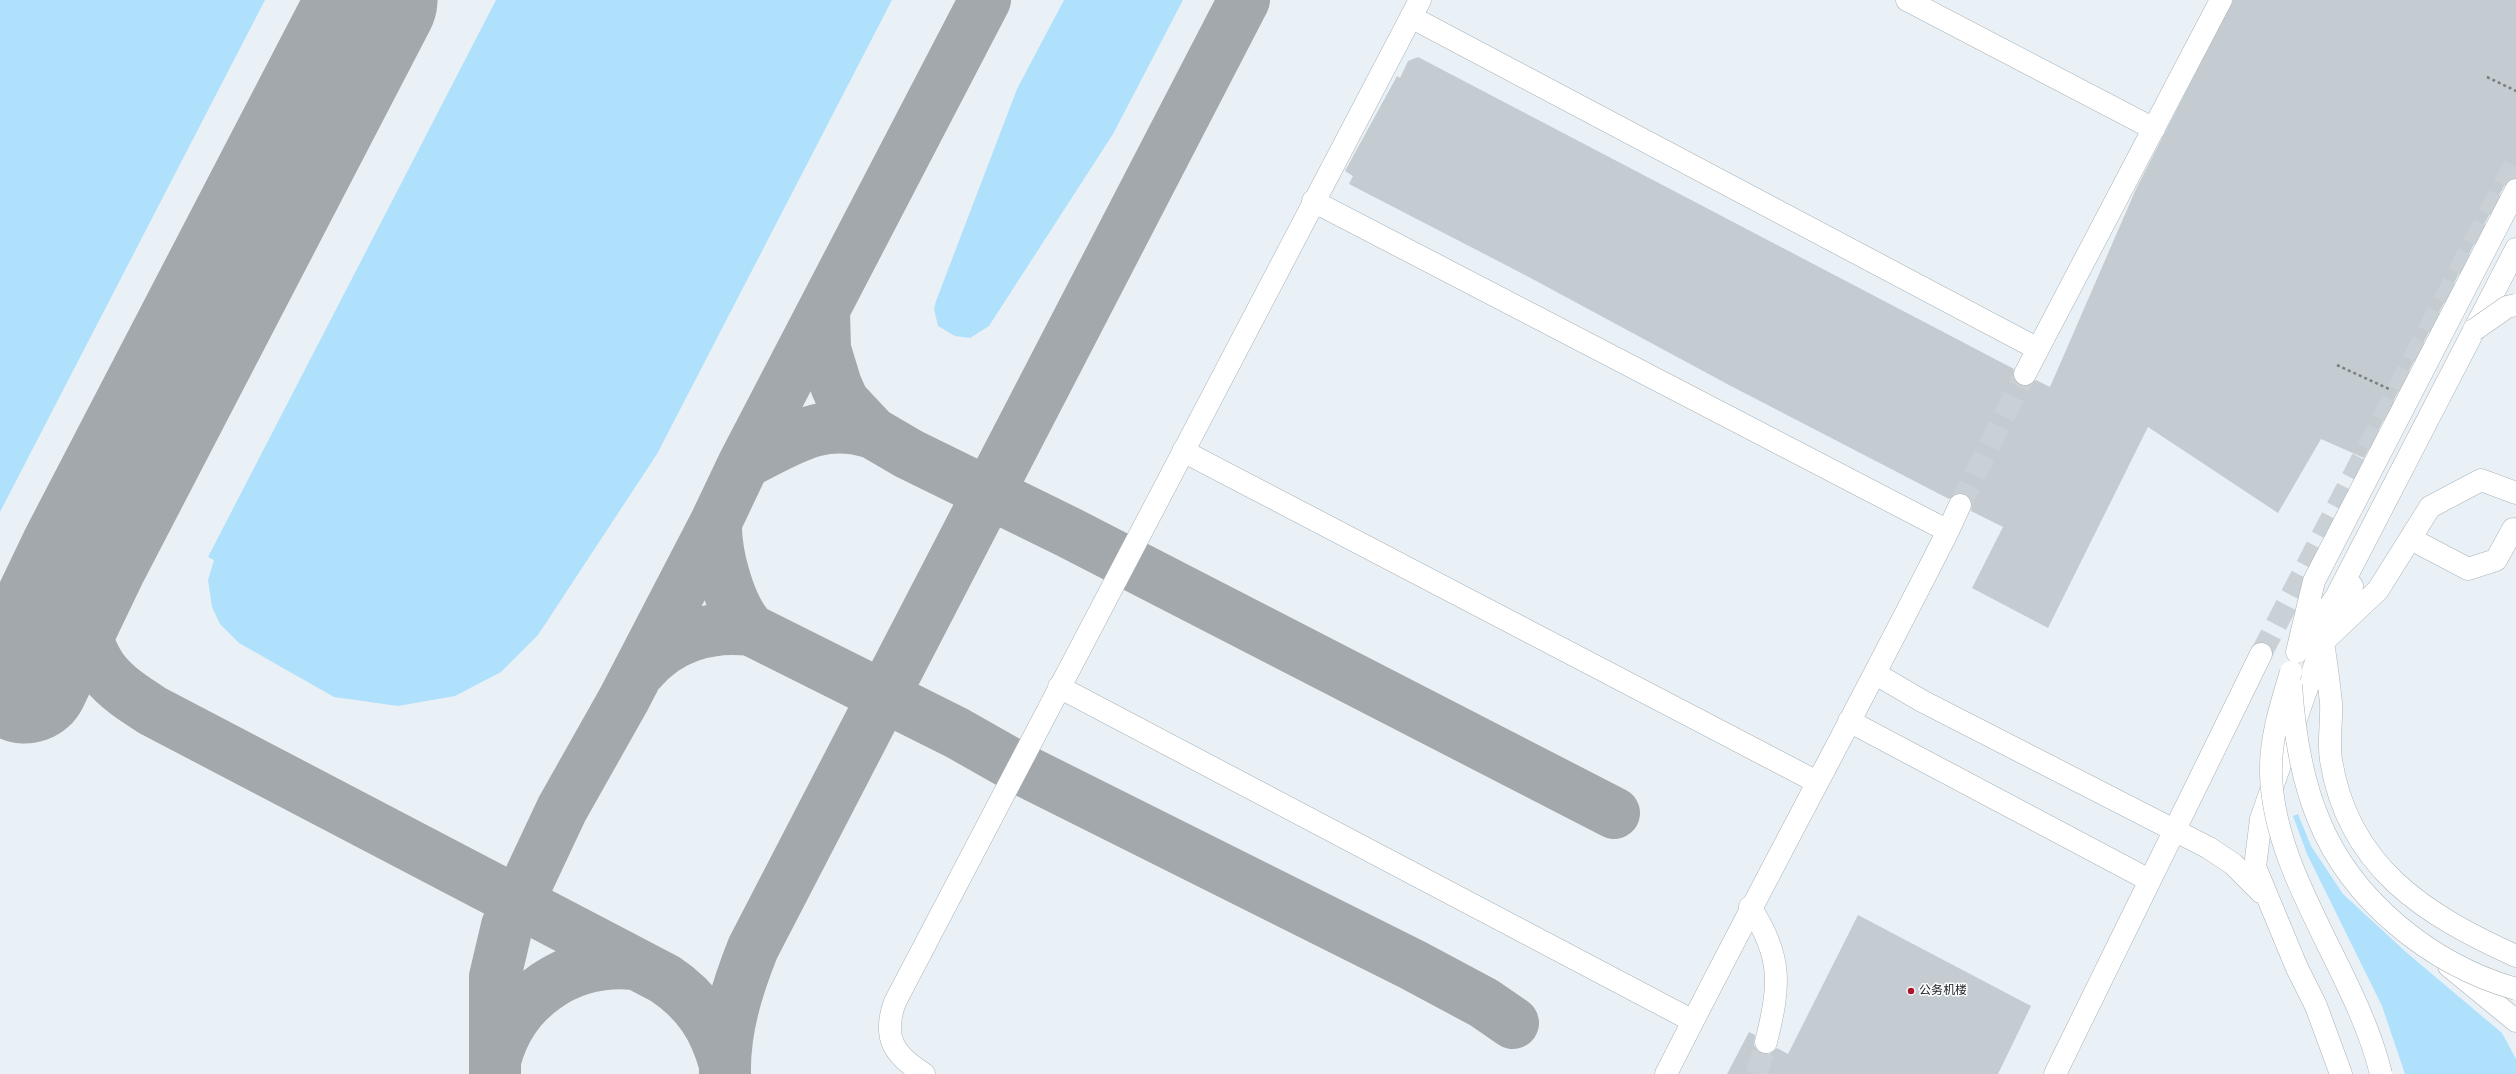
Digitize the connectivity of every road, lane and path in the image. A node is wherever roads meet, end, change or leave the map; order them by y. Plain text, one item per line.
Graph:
1 (1907, 0) edge
2 (2221, 0) edge
3 (1416, 9) edge
4 (2487, 77) dead end
5 (2516, 91) edge
6 (2154, 129) junction
7 (2516, 190) edge
8 (1313, 201) junction
9 (2516, 249) edge
10 (2516, 258) edge
11 (2516, 305) edge
12 (2474, 330) junction
13 (2038, 349) junction
14 (2337, 365) dead end
15 (2025, 374) tunnel mouth
16 (2409, 398) junction
17 (1183, 451) junction
18 (2516, 493) edge
19 (1960, 505) tunnel mouth
20 (2513, 529) dead end
21 (1948, 530) junction
22 (2411, 539) junction
23 (2324, 642) junction
24 (2261, 654) tunnel mouth
25 (2294, 662) junction
26 (1876, 674) junction
27 (1059, 688) junction
28 (1849, 721) junction
29 (1817, 782) junction
30 (2175, 829) junction
31 (2149, 880) junction
32 (2270, 906) junction
33 (1750, 907) junction
34 (2430, 950) junction
35 (2516, 956) edge
36 (2516, 989) edge
37 (1693, 1021) junction
38 (2516, 1021) edge
39 (1766, 1042) tunnel mouth
40 (924, 1074) edge
41 (1666, 1074) edge
42 (2055, 1074) edge
43 (2340, 1074) edge
44 (2381, 1074) edge

1 - 6 main road
2 - 6 main road
3 - 8 main road
3 - 13 main road
4 - 5 path
6 - 13 main road
7 - 16 main road
8 - 17 main road
8 - 21 main road
9 - 12 main road
10 - 23 main road
11 - 12 main road, bridge
12 - 25 main road
13 - 15 main road
14 - 16 path
16 - 25 main road
17 - 27 main road
17 - 29 main road
18 - 22 main road
19 - 21 main road
20 - 22 main road
21 - 26 main road
22 - 23 main road
23 - 32 main road
23 - 35 main road
24 - 30 main road
25 - 34 main road, bridge
25 - 44 main road, bridge
26 - 28 main road
26 - 30 main road
27 - 37 main road
27 - 40 main road
28 - 29 main road
28 - 31 main road
29 - 33 main road
30 - 31 main road
30 - 32 main road
31 - 42 main road
32 - 43 main road
33 - 37 main road
33 - 39 main road
34 - 36 main road, bridge
34 - 38 main road, bridge
37 - 41 main road

